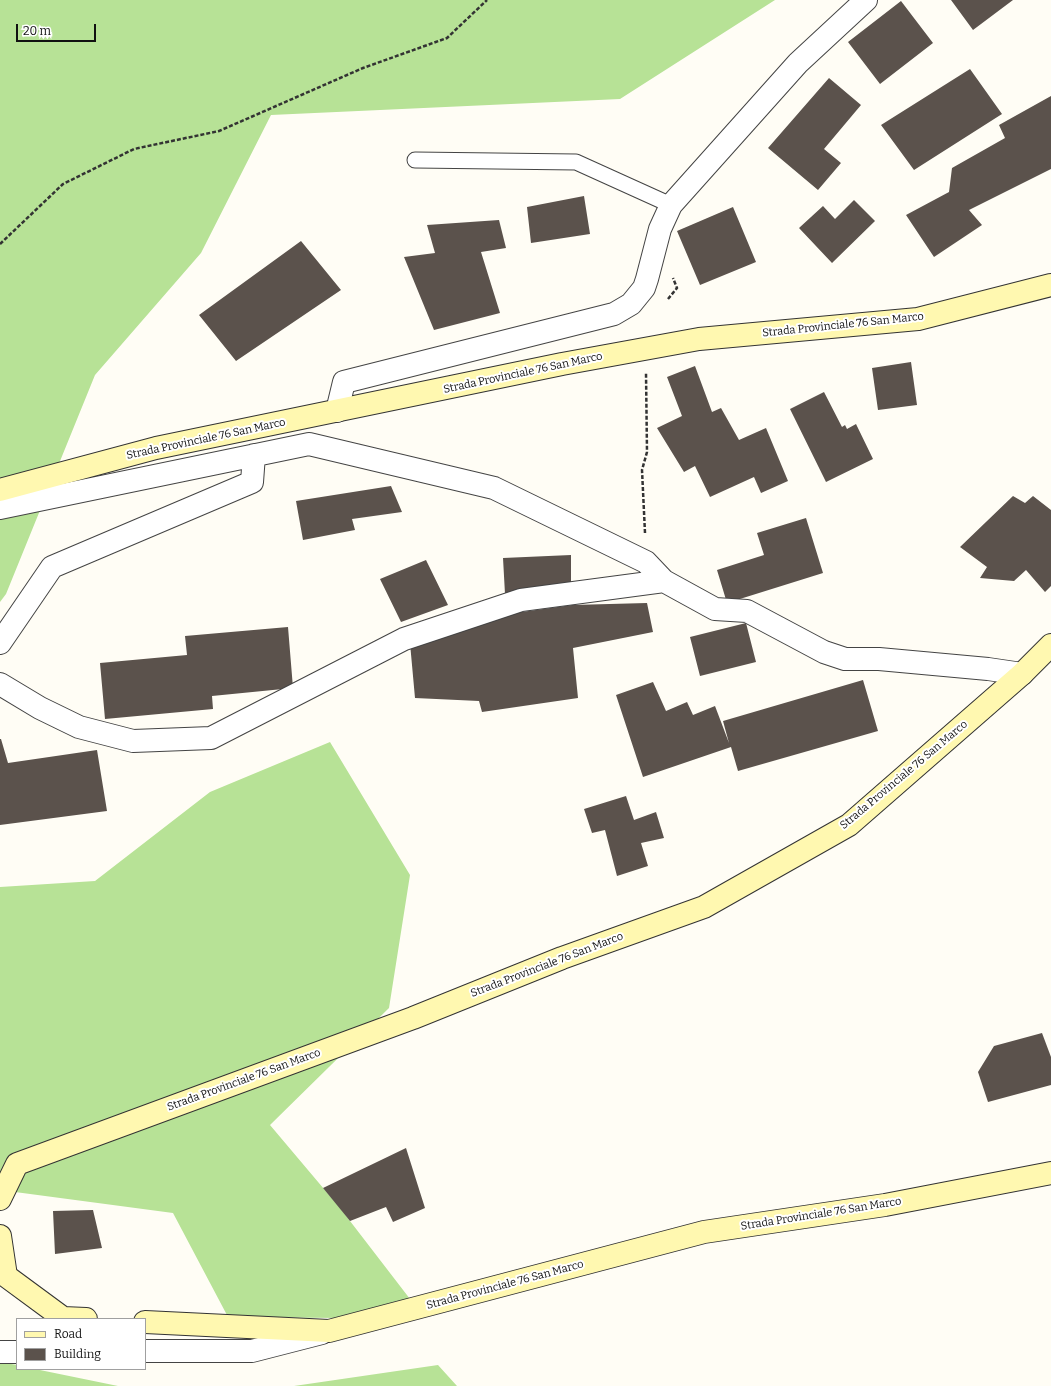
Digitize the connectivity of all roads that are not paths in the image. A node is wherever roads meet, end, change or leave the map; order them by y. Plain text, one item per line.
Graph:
1 (866, 0) edge
2 (415, 160) dead end
3 (671, 205) junction
4 (1051, 285) edge
5 (337, 411) junction
6 (254, 455) junction
7 (0, 490) edge
8 (0, 508) edge
9 (664, 581) junction
10 (0, 643) edge
11 (1051, 645) edge
12 (1022, 674) junction
13 (0, 684) edge
14 (1051, 1173) edge
15 (0, 1199) edge
16 (0, 1236) edge
17 (62, 1318) edge
18 (146, 1322) edge
19 (329, 1331) junction
20 (146, 1351) edge
21 (0, 1352) edge
22 (16, 1352) edge

1 - 3 street
2 - 3 lane
3 - 5 street
4 - 5 street, Strada Provinciale 76 San Marco
5 - 7 street, Strada Provinciale 76 San Marco
6 - 8 street
6 - 9 street
6 - 10 street
9 - 12 street
9 - 13 street
11 - 12 street, Strada Provinciale 76 San Marco
12 - 15 street, Strada Provinciale 76 San Marco
14 - 19 street, Strada Provinciale 76 San Marco
16 - 17 street
18 - 19 street, Strada Provinciale 76 San Marco
19 - 20 street
21 - 22 street

